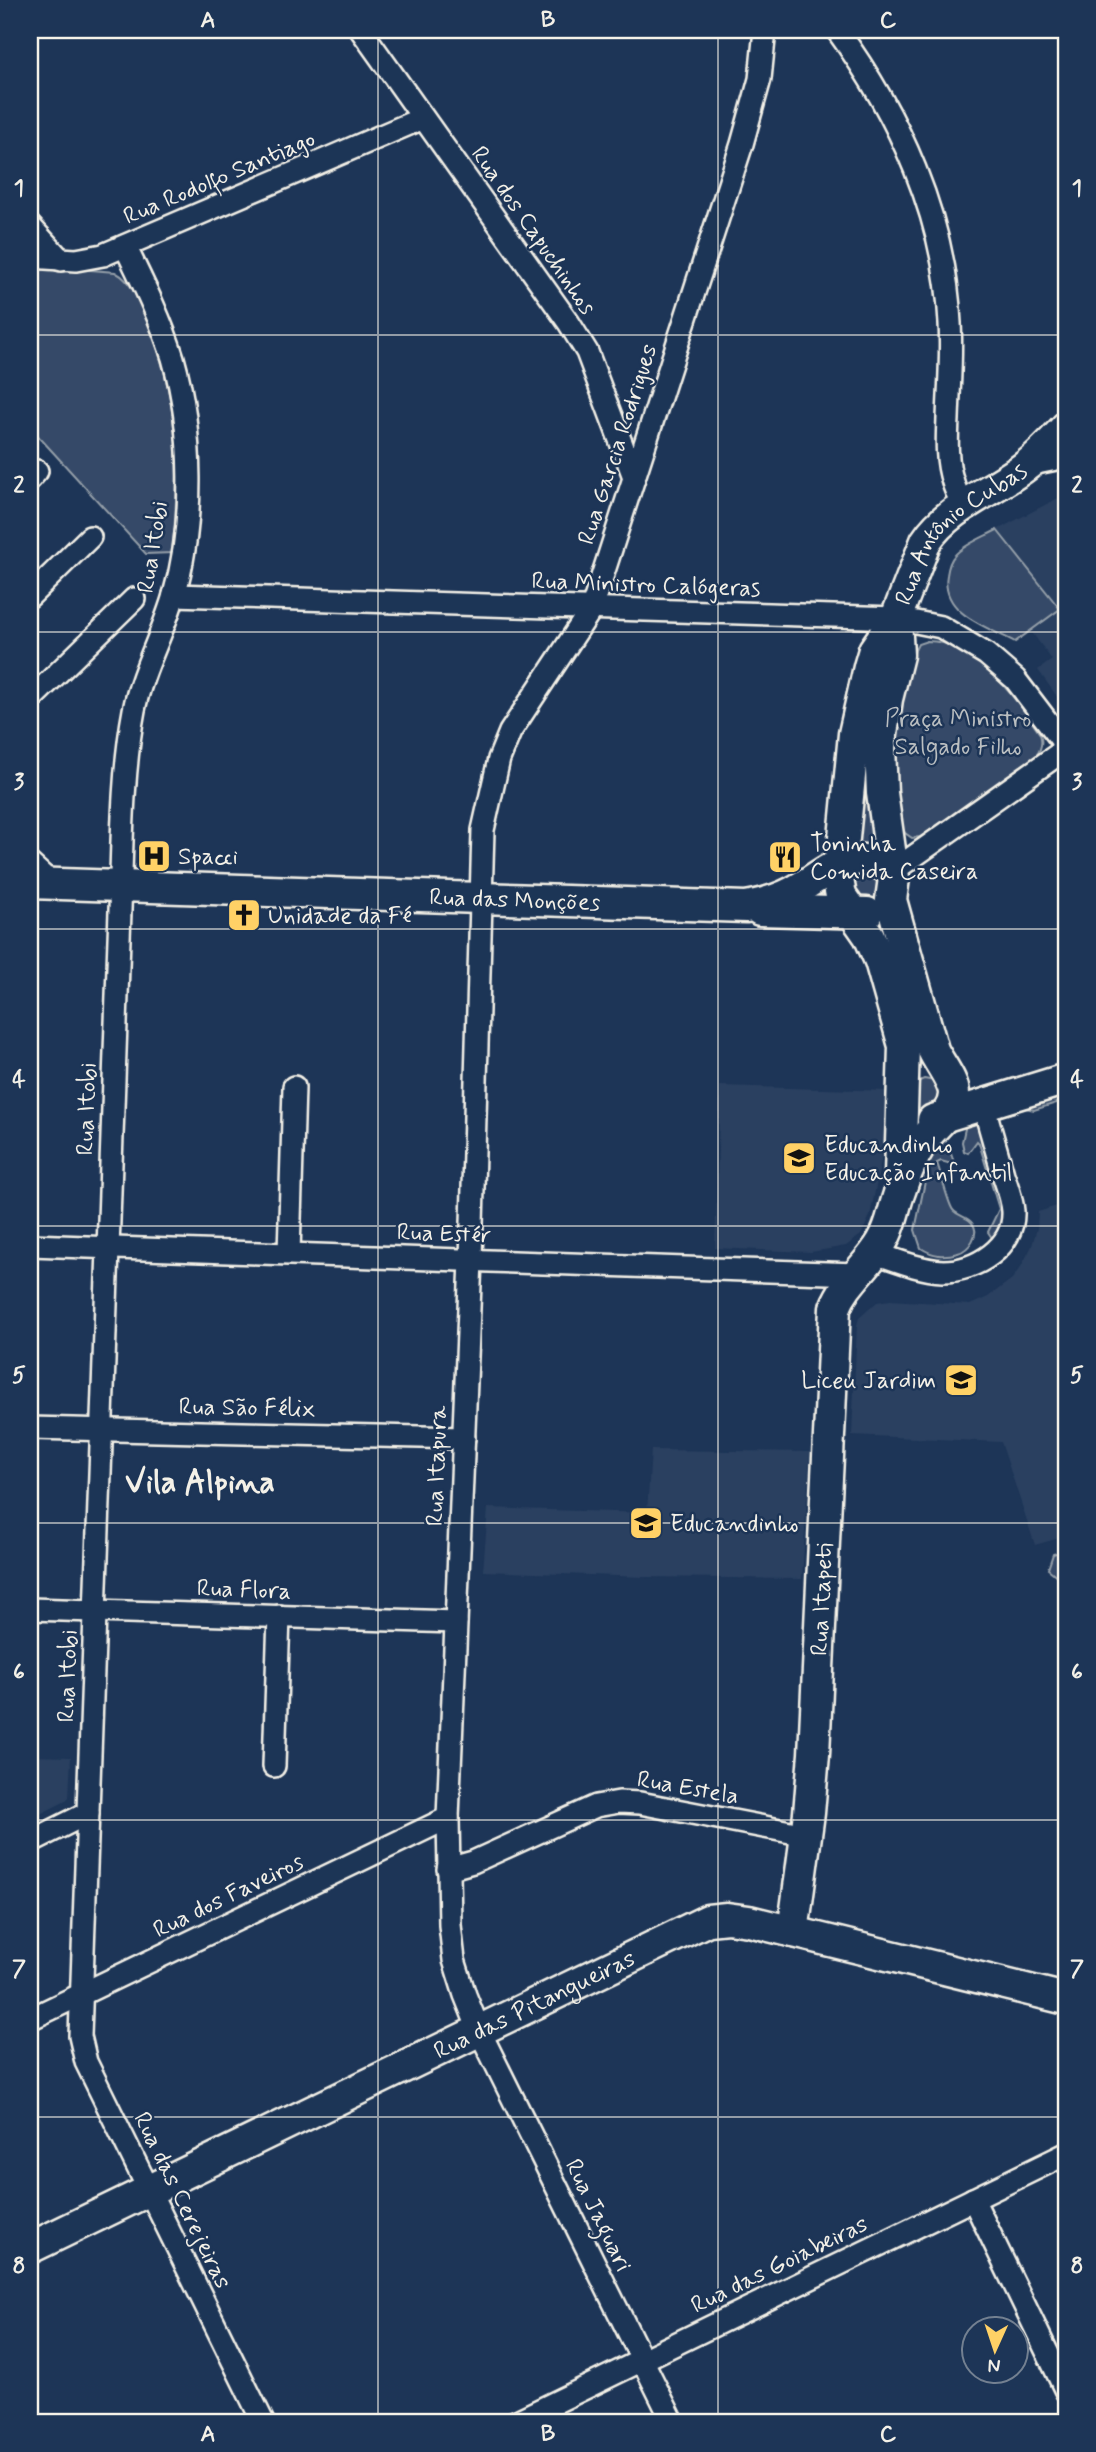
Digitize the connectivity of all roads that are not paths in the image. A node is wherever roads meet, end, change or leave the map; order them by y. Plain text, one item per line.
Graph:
1 (360, 30) edge
2 (765, 30) edge
3 (836, 30) edge
4 (423, 118) junction
5 (30, 226) edge
6 (125, 246) junction
7 (30, 257) edge
8 (61, 260) junction
9 (1066, 427) edge
10 (1066, 457) edge
11 (1027, 465) junction
12 (634, 477) junction
13 (964, 506) junction
14 (90, 537) dead end
15 (174, 595) junction
16 (30, 596) edge
17 (134, 599) dead end
18 (592, 608) junction
19 (896, 618) junction
20 (30, 700) edge
21 (839, 863) junction
22 (30, 864) edge
23 (41, 883) edge
24 (892, 885) junction
25 (121, 886) junction
26 (480, 899) junction
27 (746, 907) junction
28 (854, 913) junction
29 (947, 1076) junction
30 (1066, 1079) edge
31 (294, 1087) dead end
32 (904, 1092) junction
33 (993, 1102) junction
34 (942, 1118) junction
35 (900, 1192) junction
36 (30, 1245) edge
37 (108, 1248) junction
38 (289, 1253) junction
39 (471, 1260) junction
40 (866, 1263) junction
41 (30, 1428) edge
42 (102, 1430) junction
43 (464, 1438) junction
44 (30, 1609) edge
45 (96, 1611) junction
46 (279, 1616) junction
47 (456, 1622) junction
48 (274, 1766) dead end
49 (88, 1814) junction
50 (448, 1818) junction
51 (806, 1835) junction
52 (30, 1842) edge
53 (448, 1869) junction
54 (793, 1932) junction
55 (82, 1994) junction
56 (1066, 1999) edge
57 (30, 2019) edge
58 (479, 2030) junction
59 (1066, 2154) edge
60 (148, 2190) junction
61 (973, 2199) junction
62 (30, 2248) edge
63 (642, 2360) junction
64 (1066, 2391) edge
65 (263, 2422) edge
66 (515, 2422) edge
67 (673, 2422) edge

1 - 4 street, Rua dos Capuchinhos
2 - 12 street, Rua Garcia Rodrigues
3 - 13 street
4 - 6 street, Rua Rodolfo Santiago
4 - 12 street, Rua dos Capuchinhos
5 - 8 street
6 - 8 street, Rua Rodolfo Santiago
6 - 15 street, Rua Itobi
7 - 8 street, Rua Rodolfo Santiago
9 - 11 street, Rua Antônio Cubas
10 - 11 street
11 - 13 street, Rua Antônio Cubas
12 - 18 street, Rua Garcia Rodrigues
13 - 19 street, Rua Antônio Cubas
14 - 16 street
15 - 18 street, Rua Ministro Calógeras
15 - 25 street, Rua Itobi
17 - 20 street
18 - 19 street, Rua Ministro Calógeras
18 - 26 street, Rua Garcia Rodrigues
19 - 21 street, Rua Antônio Cubas
19 - 24 street, Rua Antônio Cubas
19 - 24 street, Rua Ministro Calógeras
21 - 24 street
21 - 27 street, Rua das Monções
21 - 28 street
22 - 23 street
23 - 25 street, Rua das Monções
24 - 28 street
24 - 29 street, Rua Antônio Cubas
25 - 26 street, Rua das Monções
25 - 37 street, Rua Itobi
26 - 27 street, Rua das Monções
26 - 39 street, Rua Itapura
27 - 28 street, Rua das Monções
28 - 32 street
29 - 32 street
29 - 33 street
29 - 34 street
30 - 33 street
31 - 38 street
32 - 34 street
32 - 35 street
33 - 34 street
33 - 40 street, Rua Estér
34 - 35 street
35 - 40 street, Rua Itapeti
36 - 37 street, Rua Estér
37 - 38 street, Rua Estér
37 - 42 street, Rua Itobi
38 - 39 street, Rua Estér
39 - 40 street, Rua Estér
39 - 43 street, Rua Itapura
40 - 51 street, Rua Itapeti
41 - 42 street, Rua São Félix
42 - 43 street, Rua São Félix
42 - 45 street, Rua Itobi
43 - 47 street, Rua Itapura
44 - 45 street, Rua Flora
45 - 46 street, Rua Flora
45 - 49 street, Rua Itobi
46 - 47 street, Rua Flora
46 - 48 street
47 - 50 street, Rua Itapura
49 - 52 street
49 - 55 street, Rua Itobi
50 - 53 street, Rua Itapura
50 - 55 street, Rua dos Faveiros
51 - 53 street, Rua Estela
51 - 54 street, Rua Itapeti
53 - 58 street, Rua Itapura
54 - 56 street, Rua das Pitangueiras
54 - 58 street, Rua das Pitangueiras
55 - 57 street, Rua dos Faveiros
55 - 60 street, Rua das Cerejeiras
58 - 60 street, Rua das Pitangueiras
58 - 63 street, Rua Jaguari
59 - 61 street, Rua das Goiabeiras
60 - 62 street, Rua das Pitangueiras
60 - 65 street, Rua das Cerejeiras
61 - 63 street, Rua das Goiabeiras
61 - 64 street
63 - 66 street, Rua das Goiabeiras
63 - 67 street, Rua Jaguari

